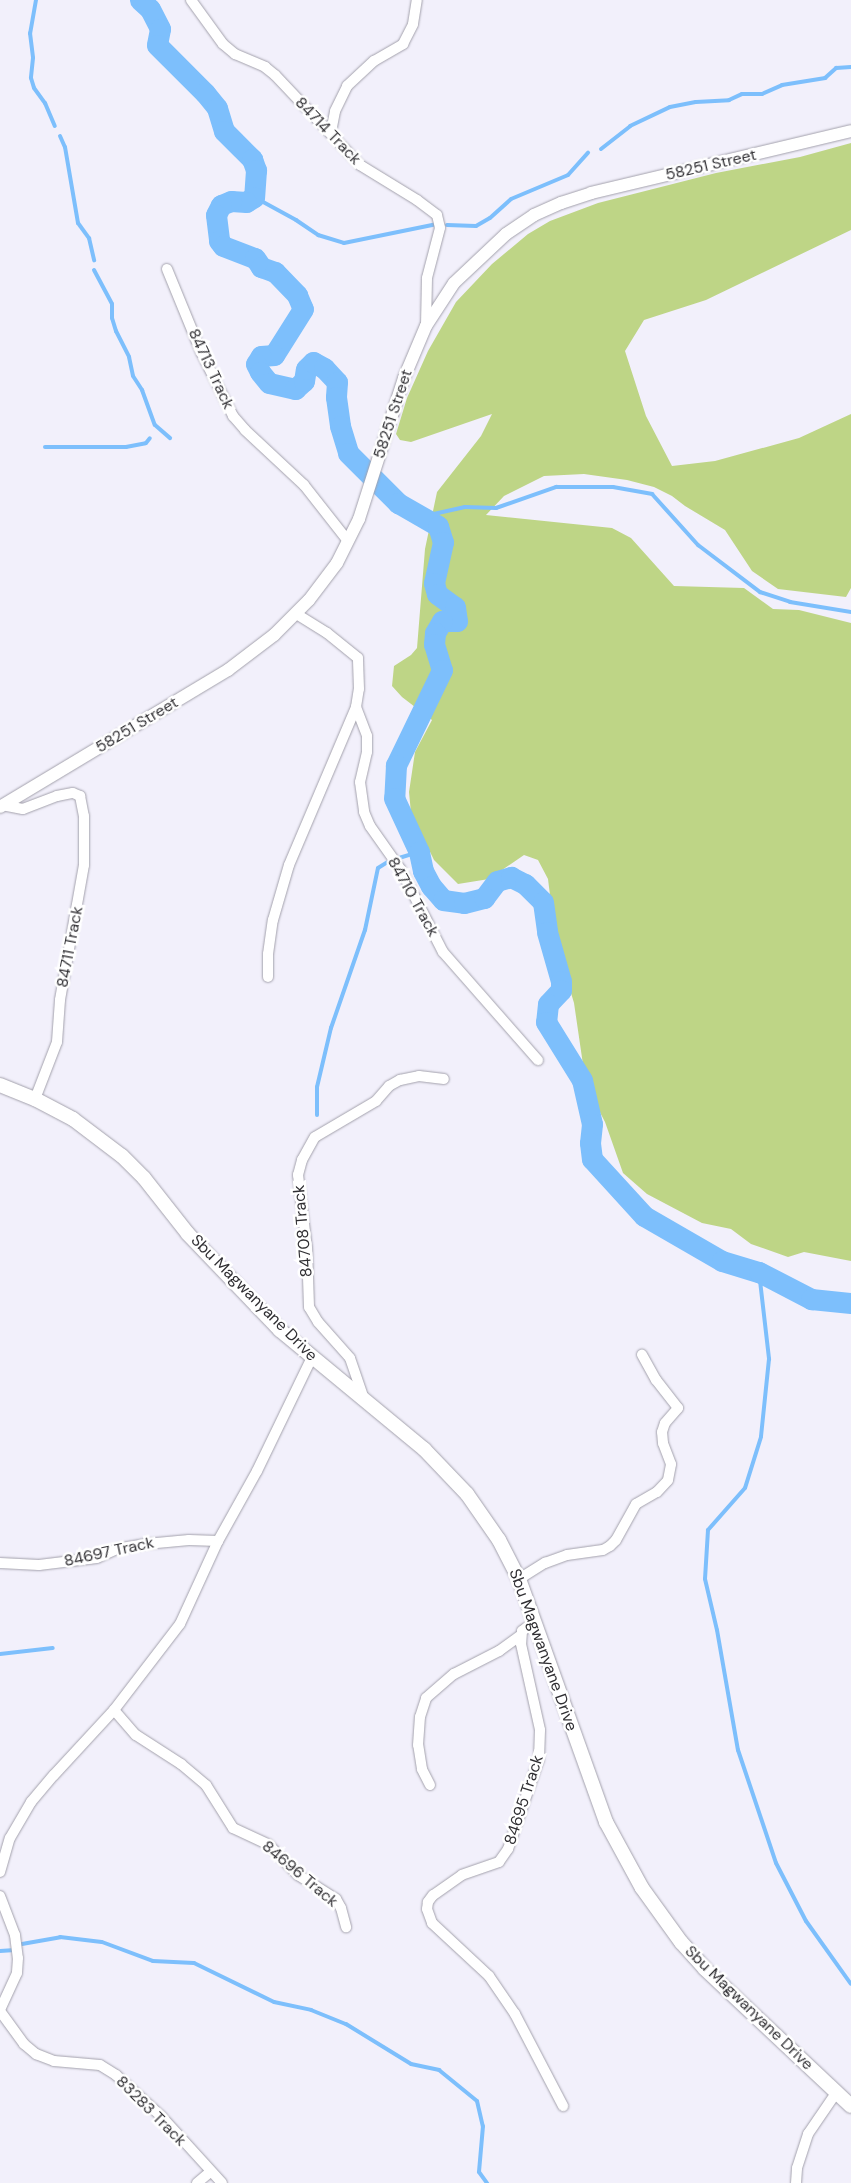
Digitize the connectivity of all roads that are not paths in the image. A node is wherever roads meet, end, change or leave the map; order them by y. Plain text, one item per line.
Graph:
1 (191, 0) edge
2 (418, 0) edge
3 (851, 131) edge
4 (331, 132) junction
5 (167, 269) dead end
6 (426, 326) junction
7 (348, 542) junction
8 (296, 614) junction
9 (356, 708) junction
10 (1, 806) edge
11 (268, 977) dead end
12 (538, 1060) dead end
13 (444, 1080) dead end
14 (0, 1084) edge
15 (35, 1099) junction
16 (642, 1355) dead end
17 (312, 1357) junction
18 (364, 1400) junction
19 (218, 1541) junction
20 (0, 1563) edge
21 (519, 1579) junction
22 (537, 1626) junction
23 (520, 1636) junction
24 (114, 1710) junction
25 (430, 1785) dead end
26 (0, 1872) edge
27 (0, 1896) edge
28 (346, 1927) dead end
29 (0, 2010) edge
30 (836, 2092) junction
31 (563, 2106) dead end
32 (851, 2106) edge
33 (210, 2172) junction
34 (197, 2183) edge
35 (222, 2183) edge
36 (796, 2183) edge

1 - 4 street, 84714 Track
2 - 4 street
3 - 6 street, 58251 Street
4 - 6 street, 84714 Track
5 - 7 street, 84713 Track
6 - 7 street, 58251 Street
7 - 8 street, 58251 Street
8 - 9 street
8 - 10 street, 58251 Street
9 - 11 street
9 - 12 street, 84710 Track
10 - 15 street, 84711 Track
13 - 18 street, 84708 Track
14 - 15 main road, Sbu Magwanyane Drive
15 - 17 main road, Sbu Magwanyane Drive
16 - 21 street
17 - 18 main road, Sbu Magwanyane Drive
17 - 19 street
18 - 21 main road, Sbu Magwanyane Drive
19 - 20 street, 84697 Track
19 - 24 street
21 - 22 main road, Sbu Magwanyane Drive
22 - 23 street
22 - 30 main road, Sbu Magwanyane Drive
23 - 25 street
23 - 31 street, 84695 Track
24 - 26 street
24 - 28 street, 84696 Track
27 - 29 street
29 - 33 street, 83283 Track
30 - 32 main road, Sbu Magwanyane Drive
30 - 36 street
33 - 34 street
33 - 35 street, 83283 Track

